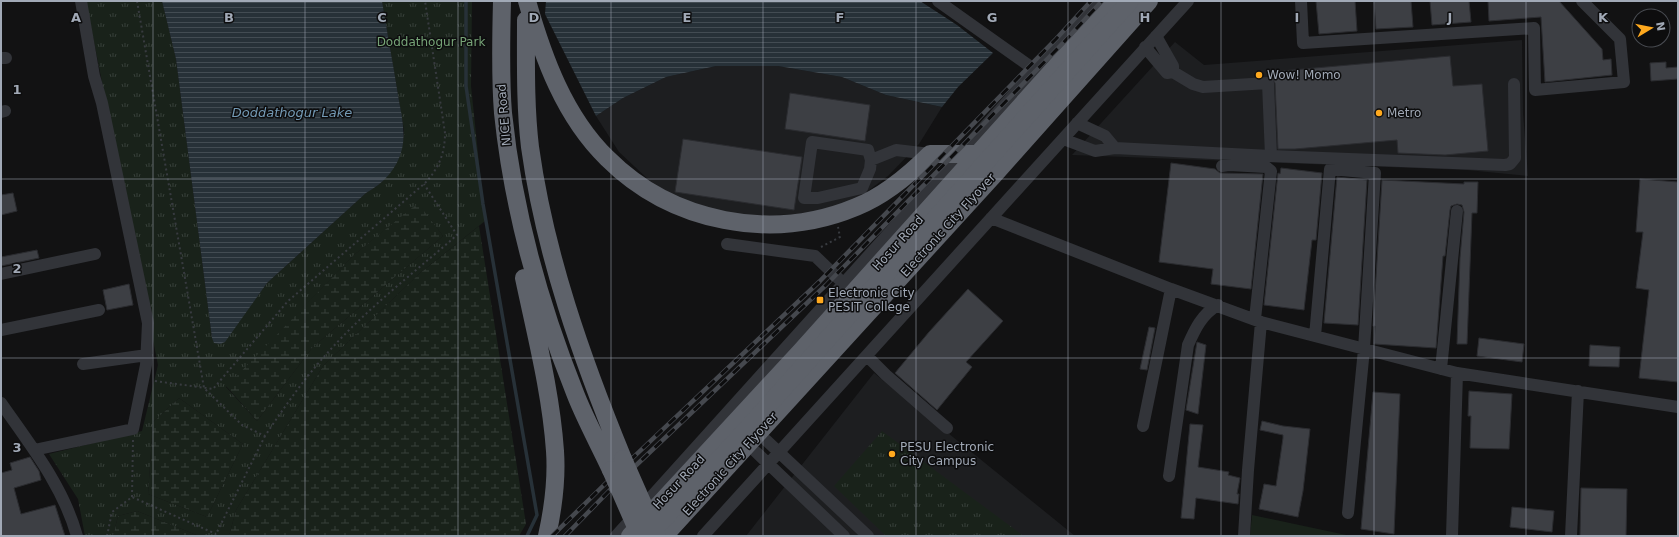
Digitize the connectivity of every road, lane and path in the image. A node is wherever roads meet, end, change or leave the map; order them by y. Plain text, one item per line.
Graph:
1 (81, 1) edge
2 (137, 1) edge
3 (425, 1) edge
4 (502, 1) edge
5 (527, 1) edge
6 (938, 1) edge
7 (1098, 1) edge
8 (1116, 1) edge
9 (1130, 1) edge
10 (1149, 1) edge
11 (1159, 1) edge
12 (1188, 1) edge
13 (1301, 1) edge
14 (1582, 1) edge
15 (954, 6) edge
16 (1156, 36) junction
17 (1145, 47) junction
18 (1035, 70) junction
19 (1173, 72) junction
20 (1514, 84) dead end
21 (1077, 123) junction
22 (1062, 139) junction
23 (1115, 148) junction
24 (930, 154) junction
25 (959, 154) junction
26 (978, 154) junction
27 (1271, 156) junction
28 (871, 160) junction
29 (1222, 166) dead end
30 (424, 184) junction
31 (1457, 211) dead end
32 (992, 218) junction
33 (838, 227) dead end
34 (522, 228) junction
35 (727, 244) dead end
36 (95, 254) dead end
37 (815, 256) junction
38 (1, 274) edge
39 (843, 282) junction
40 (1171, 289) junction
41 (1218, 305) junction
42 (99, 310) dead end
43 (1258, 320) junction
44 (1, 330) edge
45 (1315, 336) junction
46 (1365, 343) junction
47 (147, 355) junction
48 (867, 356) junction
49 (83, 364) dead end
50 (1441, 369) junction
51 (1457, 373) junction
52 (145, 379) junction
53 (204, 388) junction
54 (1578, 392) junction
55 (1, 404) edge
56 (1678, 407) edge
57 (14, 422) junction
58 (1, 424) edge
59 (1143, 426) dead end
60 (947, 428) dead end
61 (133, 429) junction
62 (265, 436) junction
63 (761, 446) junction
64 (34, 450) junction
65 (779, 453) junction
66 (617, 464) junction
67 (769, 466) junction
68 (1169, 476) dead end
69 (132, 497) junction
70 (1348, 513) dead end
71 (215, 535) edge
72 (77, 536) edge
73 (107, 536) edge
74 (547, 536) edge
75 (616, 536) edge
76 (630, 536) edge
77 (640, 536) edge
78 (648, 536) edge
79 (657, 536) edge
80 (664, 536) edge
81 (680, 536) edge
82 (703, 536) edge
83 (844, 536) edge
84 (868, 536) edge
85 (1244, 536) edge
86 (1452, 536) edge
87 (1571, 536) edge

1 - 47 street
2 - 53 path
3 - 30 path
4 - 34 highway, NICE Road
5 - 24 highway
5 - 66 highway
6 - 15 street
7 - 18 street, Hosur Road
8 - 26 highway, Hosur Road
9 - 78 highway, Electronic City Flyover, bridge
10 - 80 highway, Electronic City Flyover
11 - 63 highway
12 - 16 street
13 - 14 street
15 - 18 street
16 - 17 street
16 - 19 street
17 - 19 street
17 - 21 street
18 - 25 street, Hosur Road
19 - 27 street
20 - 27 street
21 - 22 street
21 - 23 street
22 - 23 street
22 - 32 street
23 - 27 street
24 - 25 highway
24 - 28 street
25 - 26 highway
25 - 39 street, Hosur Road
26 - 76 highway, Hosur Road
28 - 28 street
29 - 43 street
30 - 53 path
30 - 62 path
31 - 50 street
32 - 40 street
32 - 48 street
33 - 37 path
34 - 66 highway
34 - 74 highway
35 - 37 street
36 - 38 street
37 - 39 street
39 - 75 street, Hosur Road
40 - 41 street
40 - 59 street
41 - 43 street
41 - 68 street
42 - 44 street
43 - 45 street
43 - 85 street
45 - 46 street
45 - 46 street
46 - 50 street
46 - 70 street
47 - 49 street
47 - 52 street
48 - 60 street
48 - 65 street
50 - 51 street
51 - 54 street
51 - 86 street
52 - 53 path
52 - 61 street
53 - 62 path
54 - 56 street
54 - 87 street
55 - 57 street
57 - 58 street
57 - 64 street
61 - 64 street
61 - 69 path
62 - 71 path
63 - 65 street
63 - 67 street
63 - 81 highway
64 - 72 street
65 - 67 street
65 - 84 street
66 - 77 highway, bridge
66 - 79 highway, bridge
67 - 82 street
67 - 83 street
69 - 71 path
69 - 73 path

